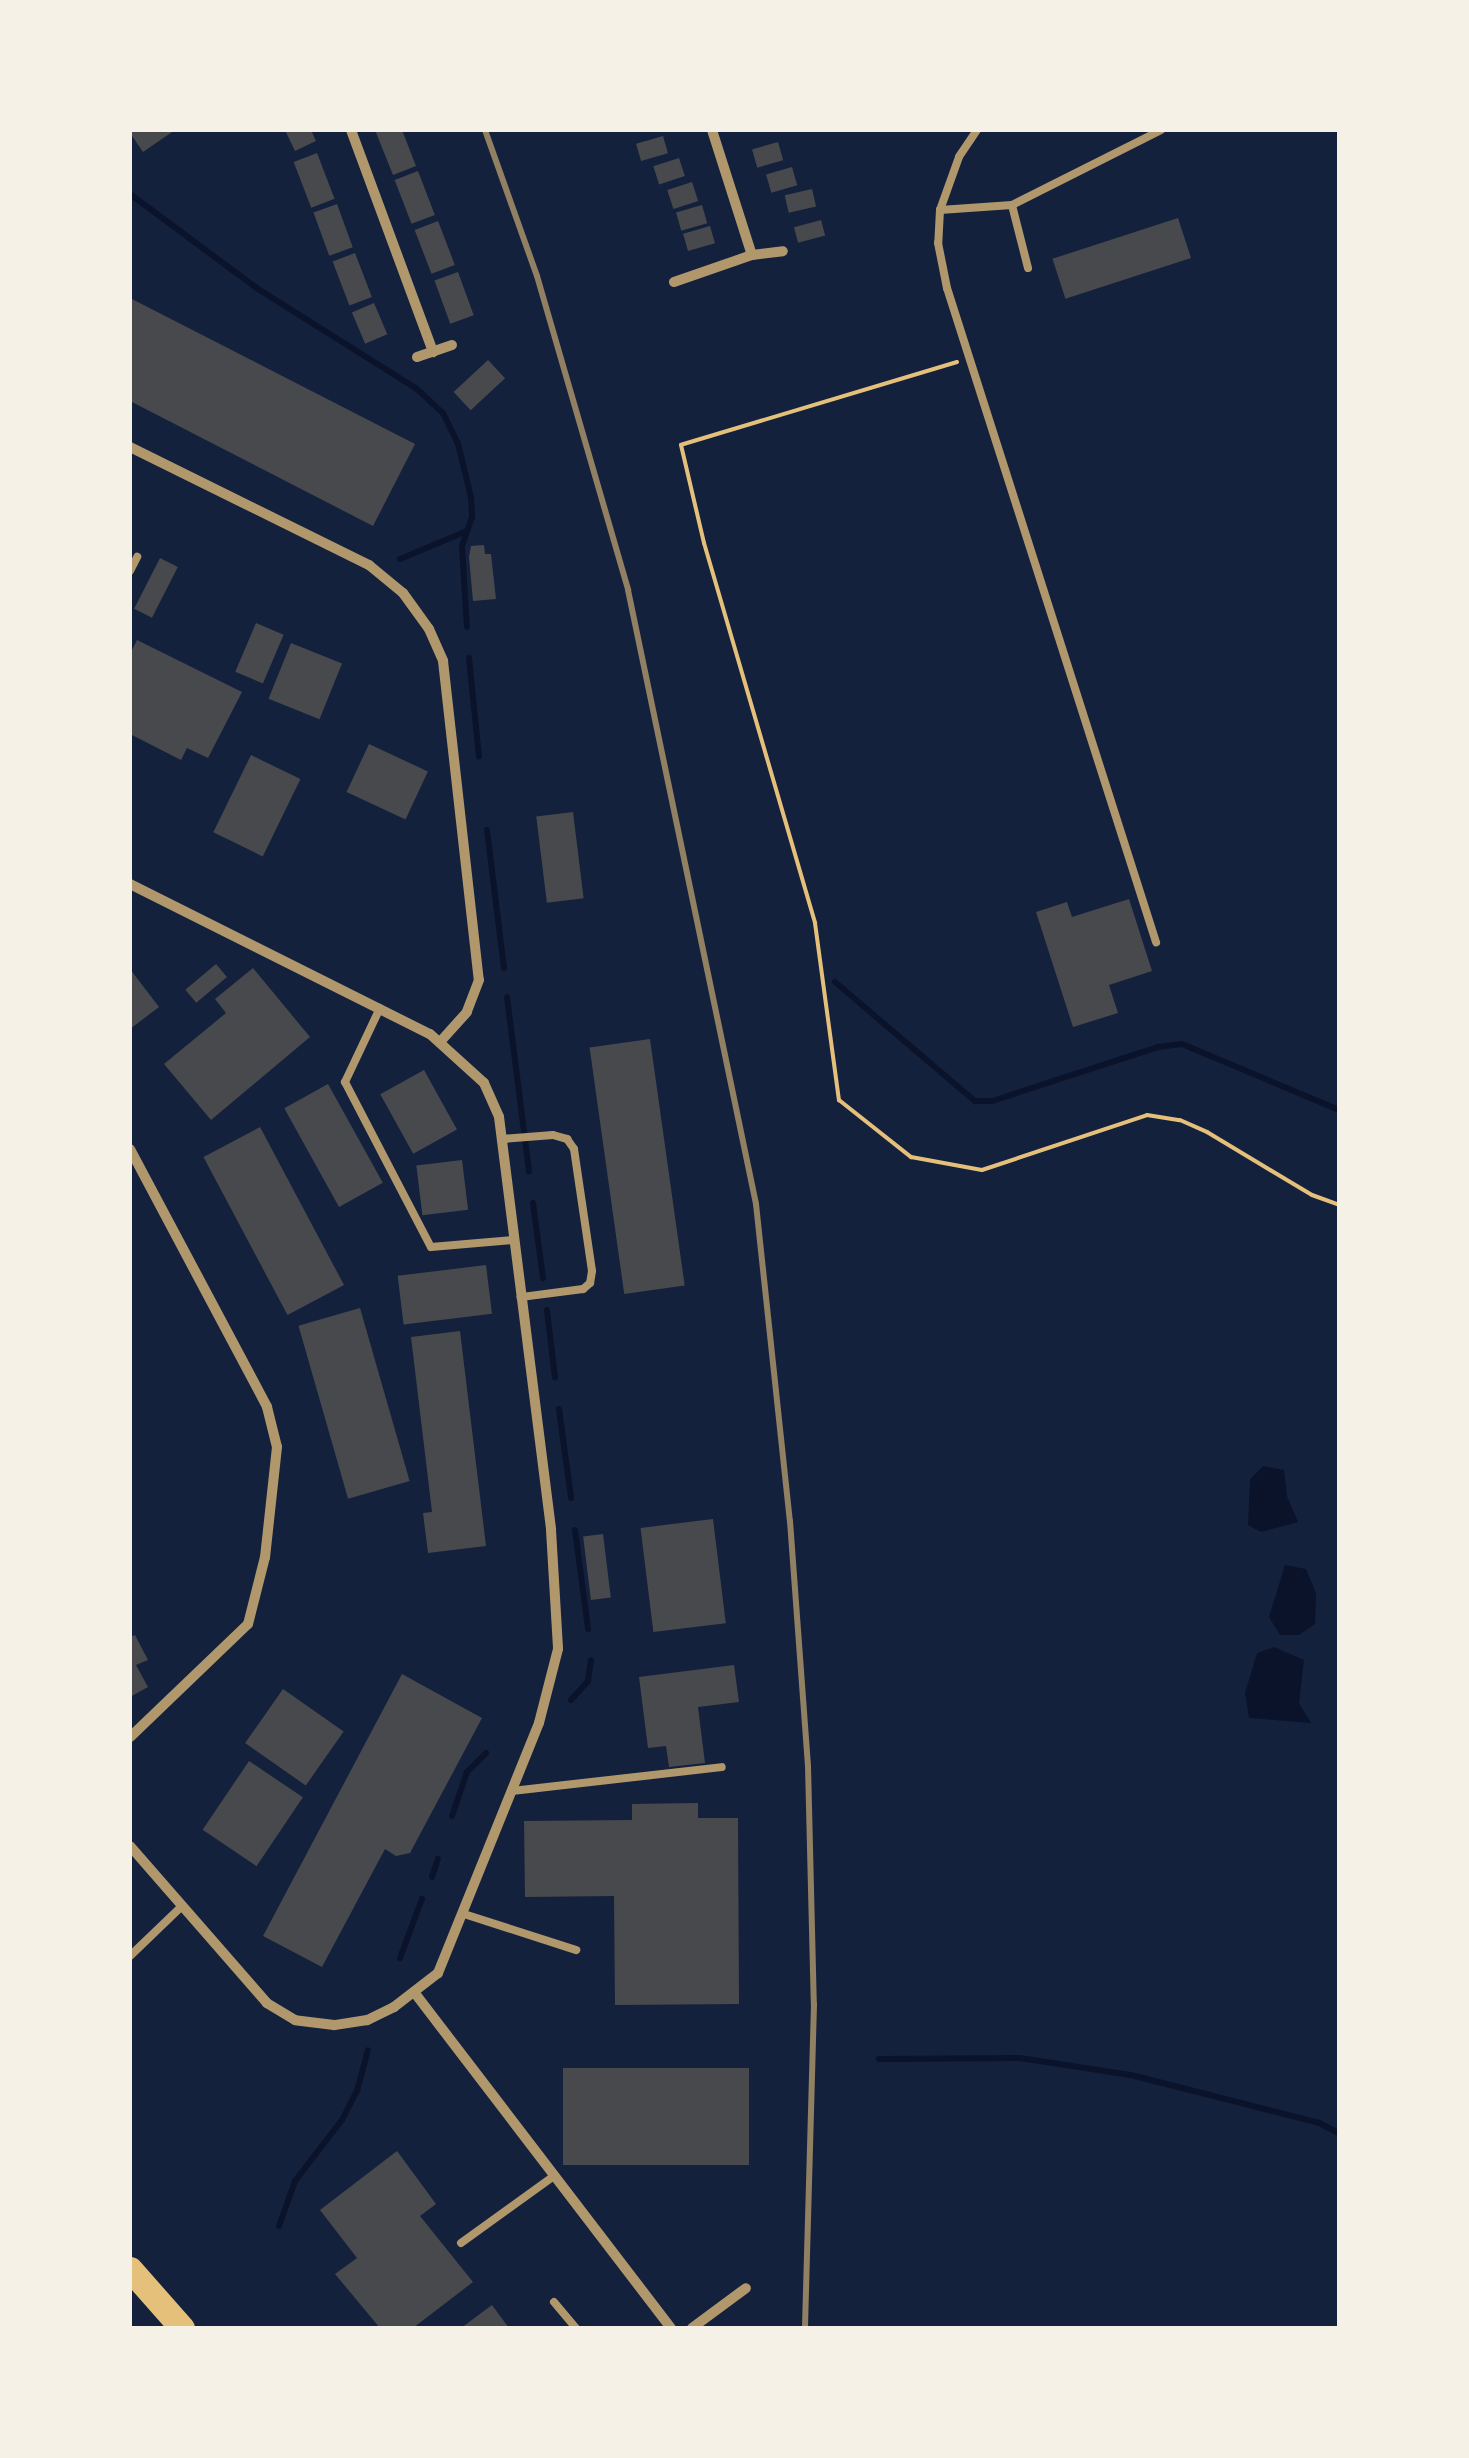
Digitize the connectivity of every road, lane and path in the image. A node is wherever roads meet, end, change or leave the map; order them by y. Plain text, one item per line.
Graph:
1 (350, 130) edge
2 (712, 130) edge
3 (977, 130) edge
4 (1161, 130) edge
5 (1012, 205) junction
6 (940, 210) junction
7 (783, 250) dead end
8 (752, 255) junction
9 (1028, 268) dead end
10 (674, 282) dead end
11 (452, 345) dead end
12 (433, 352) junction
13 (417, 357) dead end
14 (972, 357) junction
15 (130, 448) edge
16 (137, 558) dead end
17 (130, 570) edge
18 (130, 884) edge
19 (1156, 942) dead end
20 (380, 1007) junction
21 (440, 1042) junction
22 (502, 1139) junction
23 (130, 1149) edge
24 (1339, 1205) edge
25 (513, 1240) junction
26 (519, 1298) junction
27 (130, 1737) edge
28 (722, 1766) dead end
29 (512, 1791) junction
30 (130, 1846) edge
31 (182, 1906) junction
32 (464, 1914) junction
33 (576, 1950) dead end
34 (130, 1956) edge
35 (414, 1992) junction
36 (554, 2176) junction
37 (461, 2244) dead end
38 (130, 2269) edge
39 (746, 2288) dead end
40 (554, 2302) dead end
41 (182, 2328) edge
42 (576, 2328) edge
43 (671, 2328) edge
44 (692, 2328) edge

1 - 12 street
2 - 8 street
3 - 6 lane
4 - 5 lane
5 - 6 lane
5 - 9 lane
6 - 14 lane
7 - 8 street
8 - 10 street
11 - 12 street
12 - 13 street
14 - 19 lane
14 - 24 path
15 - 21 street
16 - 17 lane
18 - 20 street
20 - 21 street
20 - 25 lane
21 - 22 street
22 - 25 street
22 - 26 lane
23 - 27 street
25 - 26 street
26 - 29 street
28 - 29 lane
29 - 32 street
30 - 31 street
31 - 34 lane
31 - 35 street
32 - 33 lane
32 - 35 street
35 - 36 street
36 - 37 lane
36 - 43 street
38 - 41 highway
39 - 44 street
40 - 42 lane

